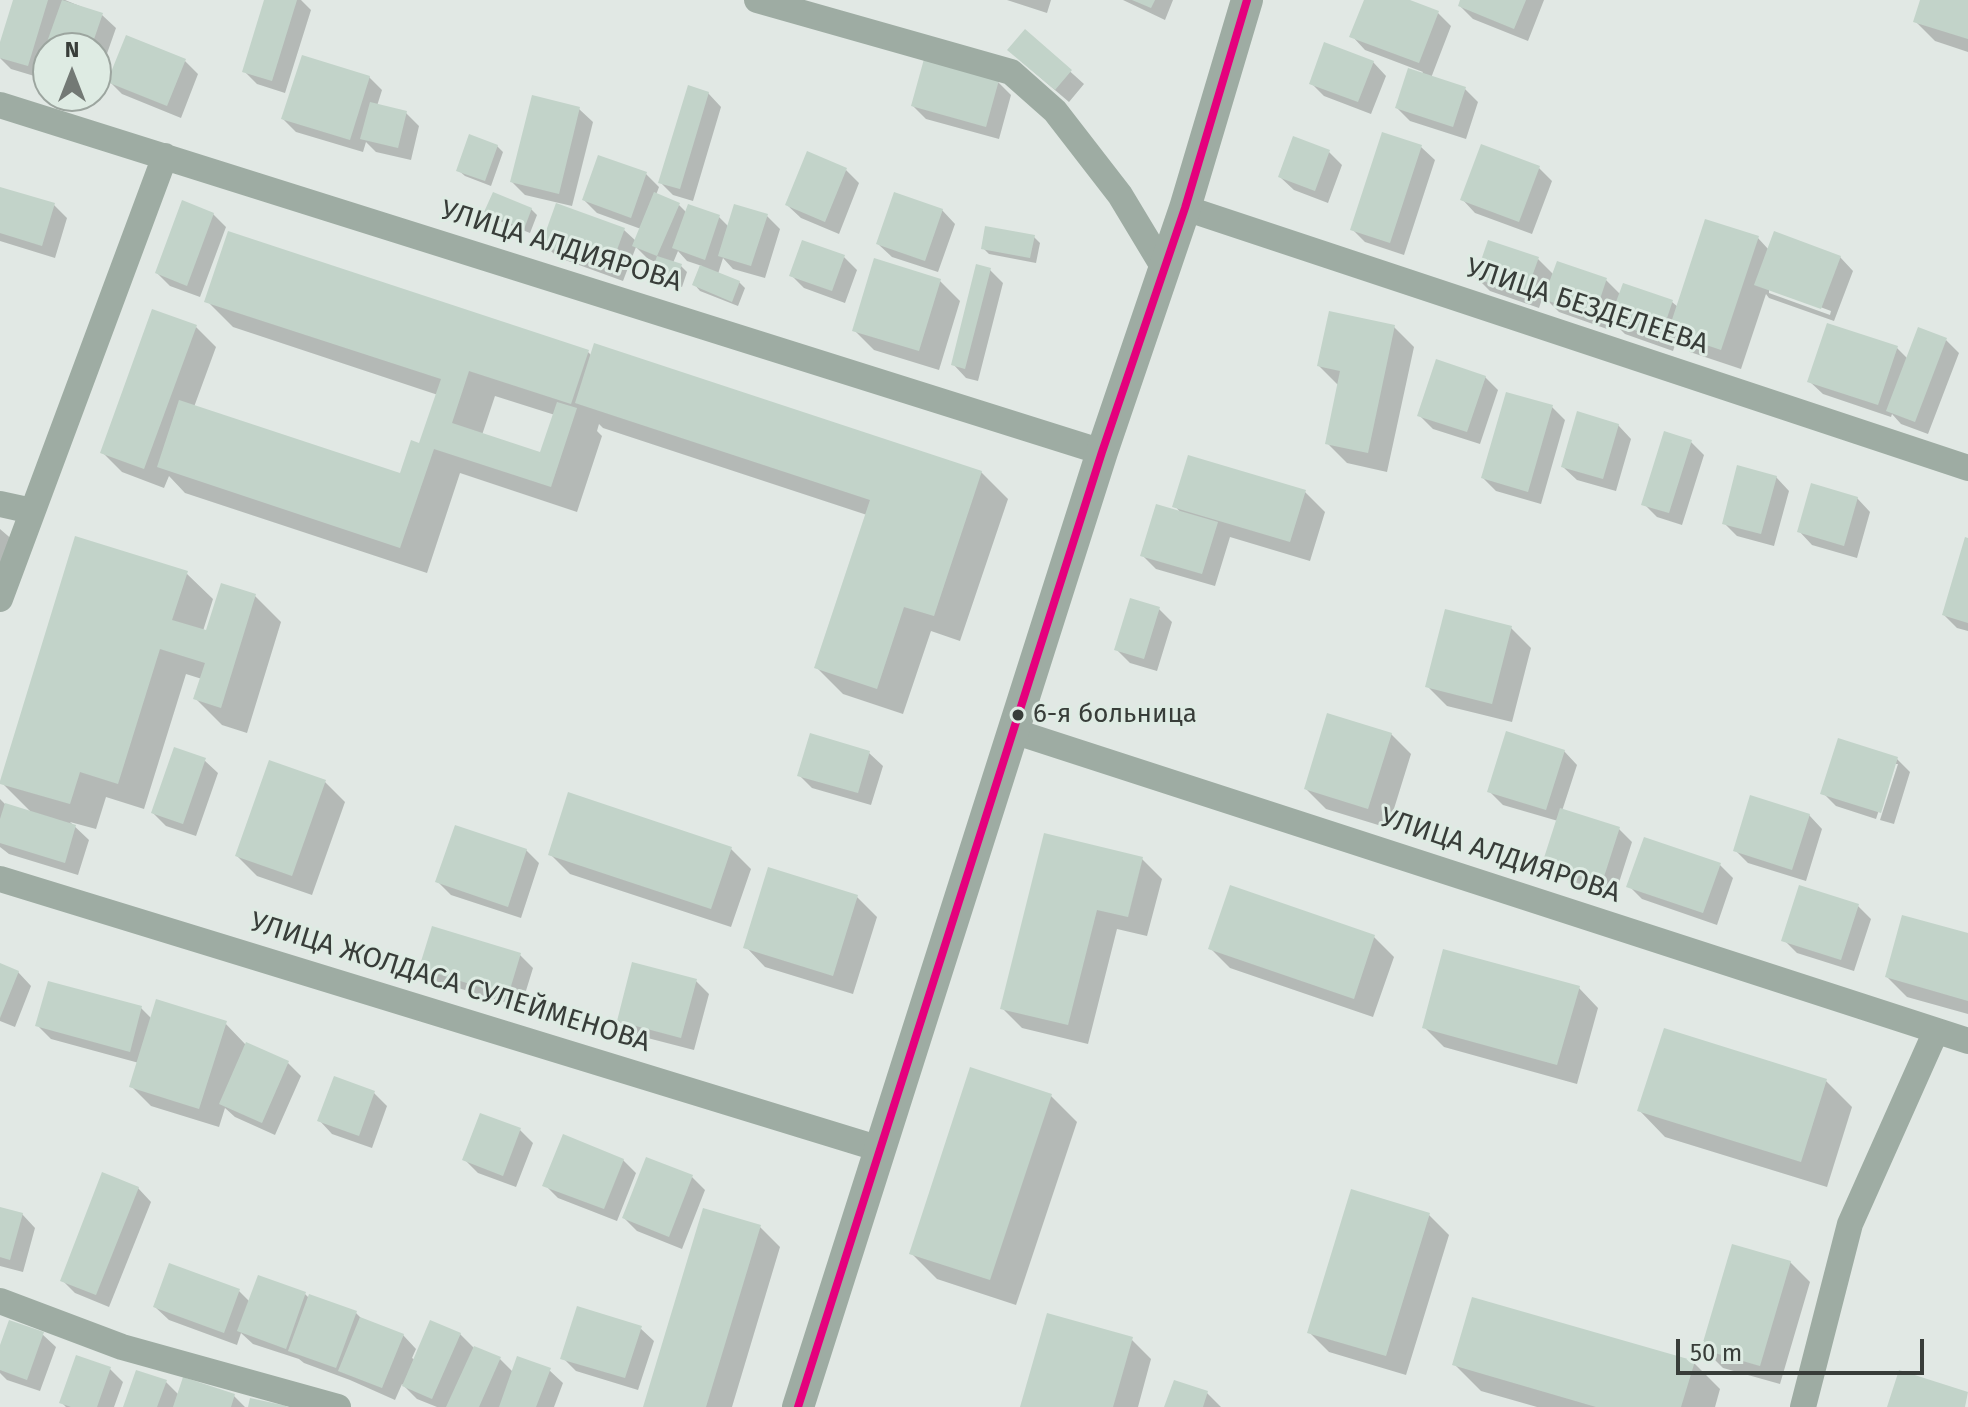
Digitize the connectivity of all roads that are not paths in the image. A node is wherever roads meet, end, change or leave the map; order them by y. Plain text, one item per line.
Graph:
1 (757, 0) edge
2 (1247, 0) edge
3 (0, 105) edge
4 (165, 156) junction
5 (1185, 208) junction
6 (1164, 268) junction
7 (1102, 452) junction
8 (1968, 468) edge
9 (0, 504) edge
10 (32, 511) junction
11 (0, 599) edge
12 (1013, 731) junction
13 (0, 879) edge
14 (1936, 1031) junction
15 (1968, 1041) edge
16 (880, 1149) junction
17 (0, 1301) edge
18 (338, 1407) edge
19 (798, 1407) edge
20 (1803, 1407) edge

1 - 6 street
2 - 5 street
3 - 4 street, УЛИЦА АЛДИЯРОВА
4 - 7 street, УЛИЦА АЛДИЯРОВА
4 - 10 street
5 - 6 street
5 - 8 street, УЛИЦА БЕЗДЕЛЕЕВА
6 - 7 street
7 - 12 street
9 - 10 street
10 - 11 street
12 - 14 street, УЛИЦА АЛДИЯРОВА
12 - 16 street
13 - 16 street, УЛИЦА ЖОЛДАСА СУЛЕЙМЕНОВА
14 - 15 street, УЛИЦА АЛДИЯРОВА
14 - 20 street
16 - 19 street
17 - 18 street

